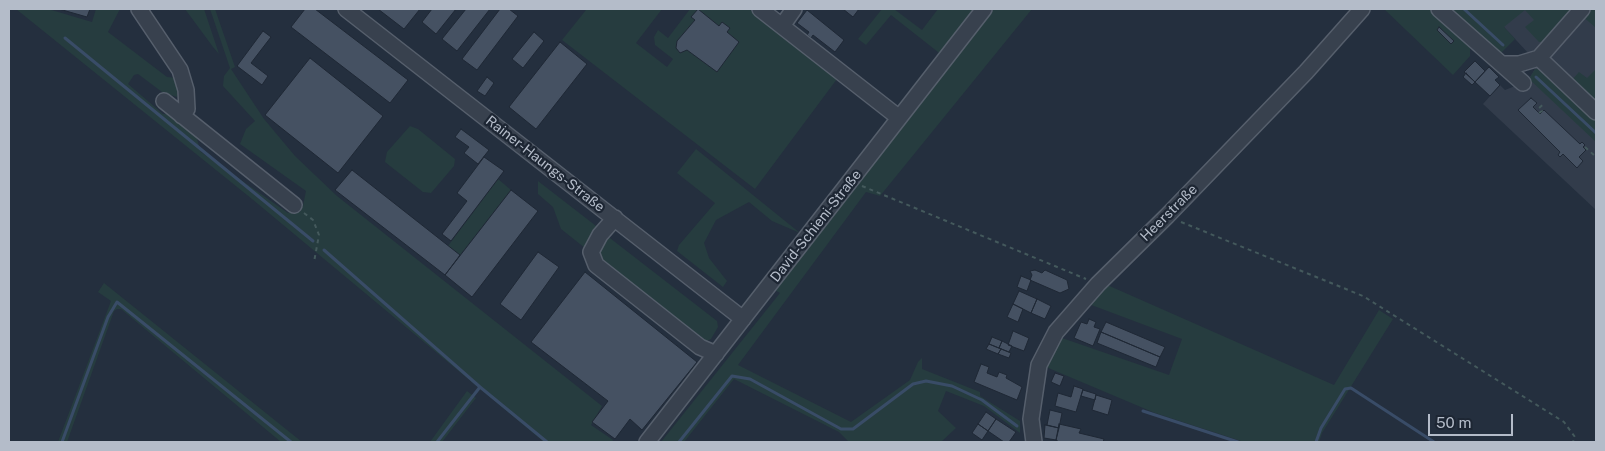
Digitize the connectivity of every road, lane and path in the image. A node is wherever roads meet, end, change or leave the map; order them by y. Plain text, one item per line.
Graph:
1 (139, 9) edge
2 (346, 9) edge
3 (760, 9) edge
4 (794, 9) edge
5 (984, 9) edge
6 (1362, 9) edge
7 (1439, 9) edge
8 (1582, 9) edge
9 (782, 26) junction
10 (1539, 58) junction
11 (1503, 64) junction
12 (1523, 83) dead end
13 (164, 102) dead end
14 (1544, 103) dead end
15 (1596, 112) edge
16 (1539, 113) dead end
17 (182, 116) junction
18 (898, 117) junction
19 (1585, 147) dead end
20 (1596, 157) edge
21 (850, 181) junction
22 (294, 204) joint
23 (1167, 216) junction
24 (614, 218) junction
25 (314, 262) dead end
26 (1098, 284) junction
27 (743, 319) junction
28 (716, 354) junction
29 (647, 442) edge
30 (1034, 442) edge
31 (1573, 442) edge

1 - 17 street
2 - 24 street, Rainer-Haungs-Straße
3 - 9 street
4 - 9 street
5 - 18 street, David-Schieni-Straße
6 - 23 street, Heerstraße
7 - 11 street
8 - 10 street
9 - 18 street
10 - 11 street
10 - 15 street
11 - 12 street
13 - 17 street
14 - 16 path
17 - 22 street
18 - 21 street, David-Schieni-Straße
19 - 20 path
21 - 26 path
21 - 27 street, David-Schieni-Straße
22 - 25 path
23 - 26 street, Heerstraße
23 - 31 path
24 - 27 street, Rainer-Haungs-Straße
24 - 28 street
26 - 30 street, Heerstraße
27 - 28 street, David-Schieni-Straße
28 - 29 street, David-Schieni-Straße

